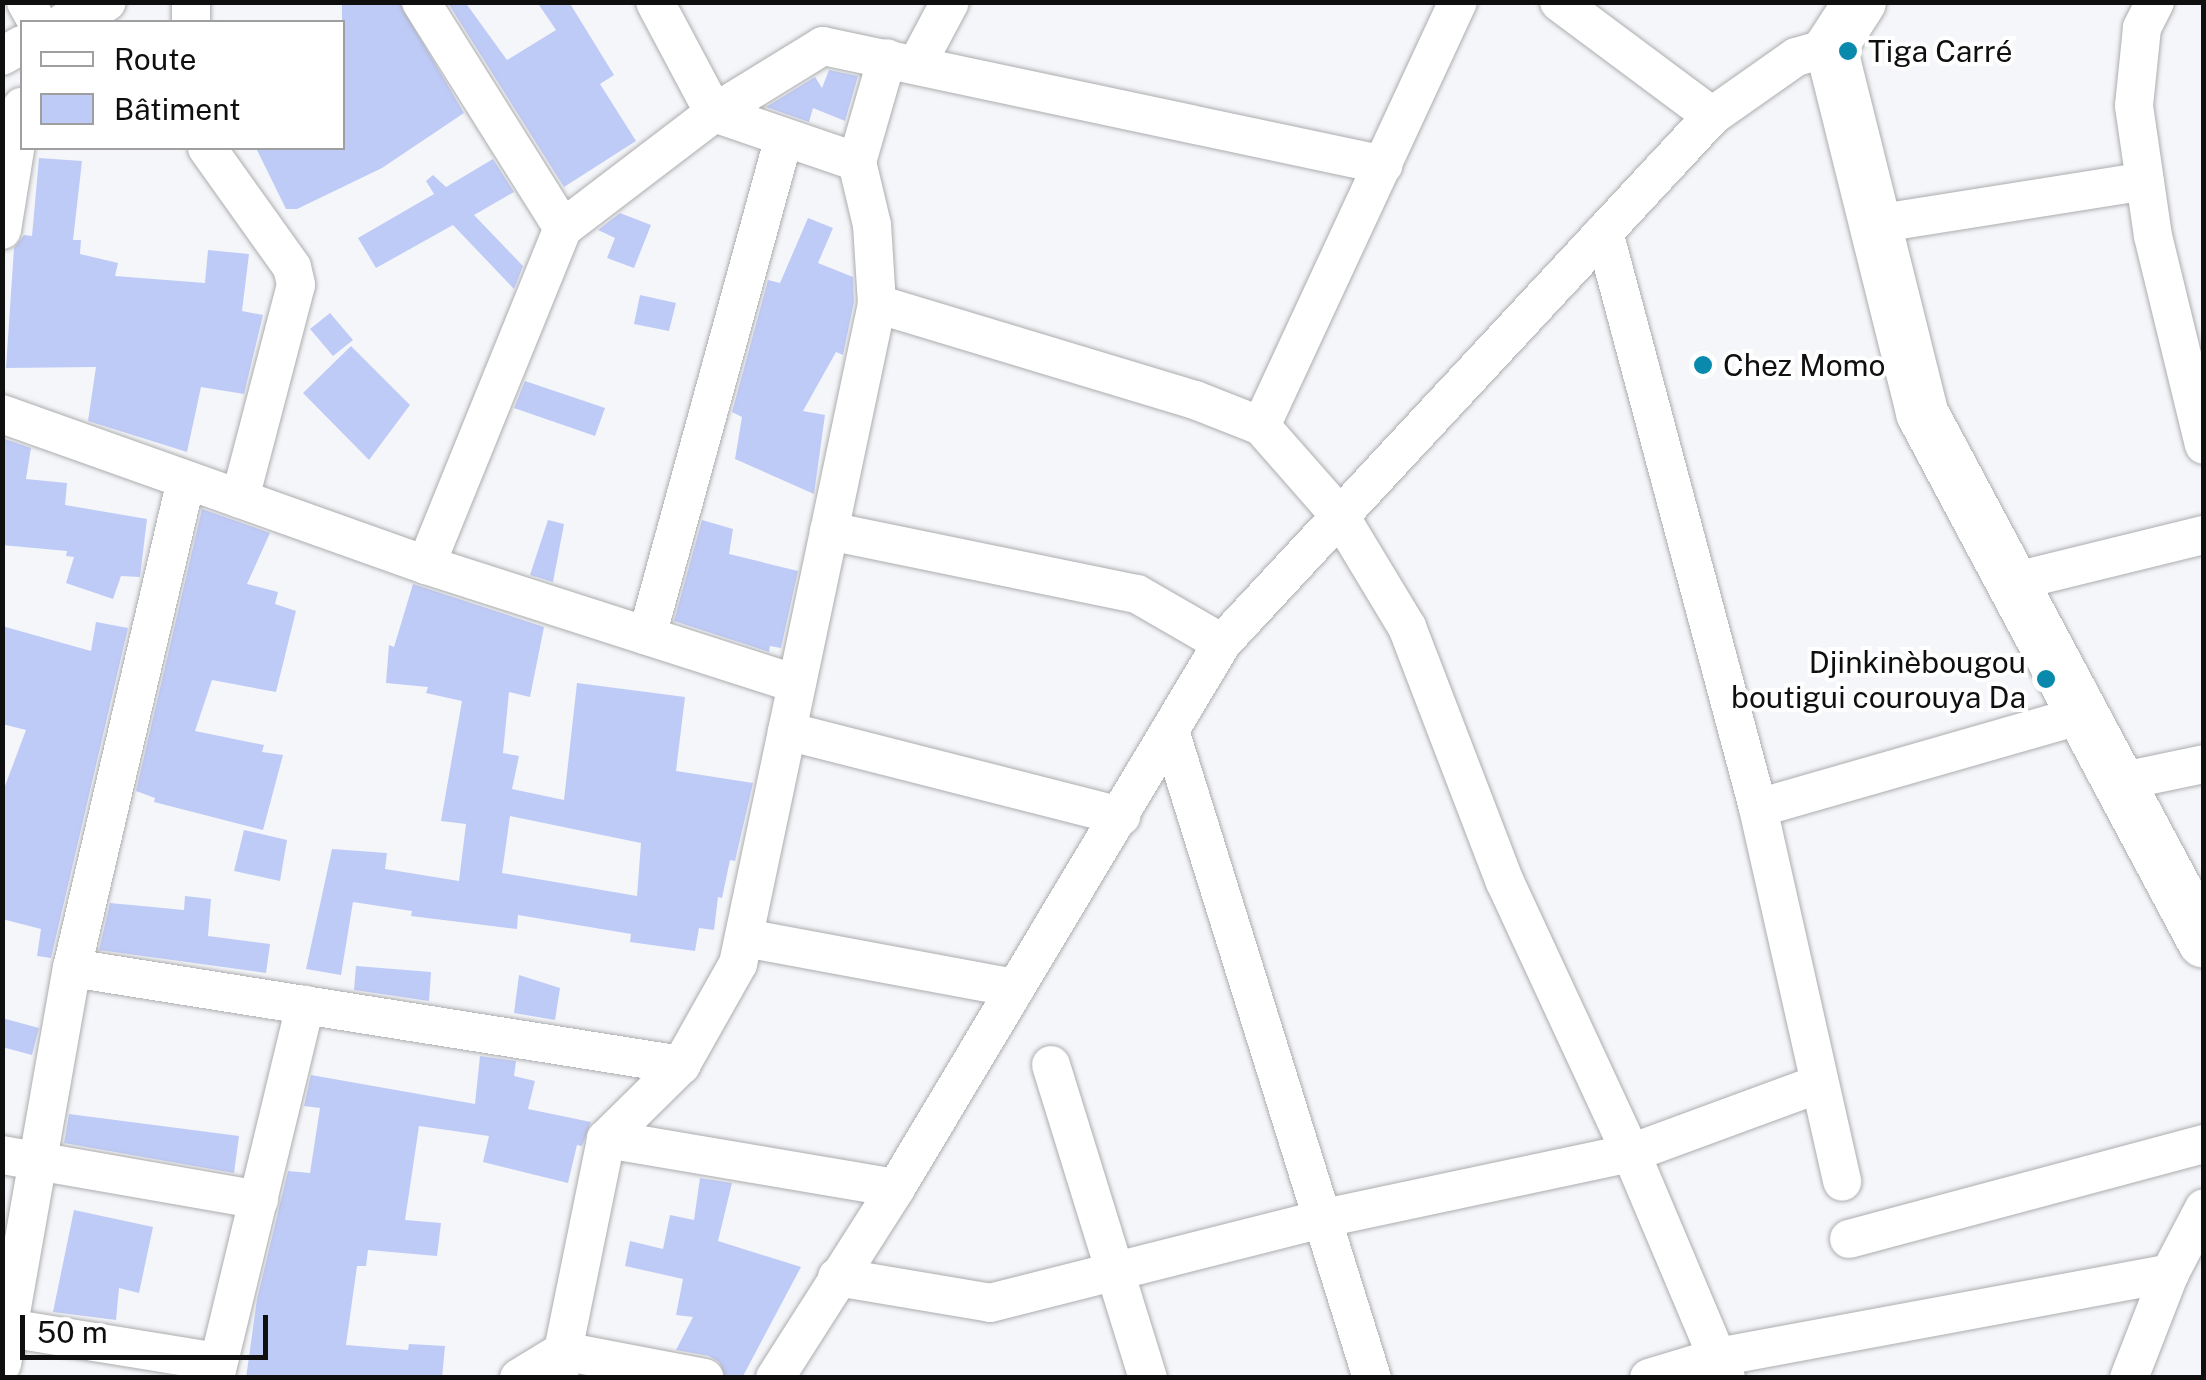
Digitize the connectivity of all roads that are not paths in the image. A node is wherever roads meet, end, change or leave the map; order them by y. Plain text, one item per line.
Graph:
1 (107, 2) edge
2 (421, 2) edge
3 (655, 2) edge
4 (950, 2) edge
5 (1458, 2) edge
6 (1559, 2) edge
7 (1860, 2) edge
8 (2155, 2) edge
9 (68, 20) edge
10 (1831, 47) junction
11 (902, 61) junction
12 (714, 113) junction
13 (1712, 116) junction
14 (20, 120) edge
15 (784, 138) junction
16 (207, 150) edge
17 (857, 162) junction
18 (1384, 165) junction
19 (2145, 182) junction
20 (1875, 224) junction
21 (562, 228) junction
22 (2, 230) edge
23 (1604, 232) junction
24 (876, 304) junction
25 (2, 414) edge
26 (1261, 426) junction
27 (2204, 446) edge
28 (186, 480) junction
29 (240, 499) junction
30 (1340, 516) junction
31 (829, 531) junction
32 (2204, 535) edge
33 (426, 565) junction
34 (2012, 582) junction
35 (647, 636) junction
36 (1222, 643) junction
37 (796, 684) junction
38 (2082, 715) junction
39 (787, 732) junction
40 (1171, 734) junction
41 (2204, 764) edge
42 (2118, 782) junction
43 (1758, 808) junction
44 (1121, 816) junction
45 (745, 938) junction
46 (2204, 942) edge
47 (72, 968) junction
48 (1015, 988) junction
49 (305, 1005) junction
50 (682, 1065) junction
51 (1051, 1065) dead end
52 (1819, 1084) junction
53 (606, 1138) junction
54 (2204, 1144) edge
55 (1630, 1153) junction
56 (20, 1159) edge
57 (1842, 1182) dead end
58 (896, 1188) junction
59 (259, 1200) junction
60 (2204, 1208) edge
61 (1324, 1218) junction
62 (1849, 1239) dead end
63 (1117, 1271) junction
64 (2170, 1273) junction
65 (837, 1277) junction
66 (5, 1340) edge
67 (561, 1364) edge
68 (1722, 1367) edge
69 (216, 1370) edge
70 (782, 1375) edge
71 (519, 1378) edge
72 (704, 1378) edge
73 (1148, 1378) edge
74 (1372, 1378) edge
75 (1649, 1378) edge
76 (2129, 1378) edge

1 - 9 street
2 - 21 street
3 - 12 street
4 - 11 street
5 - 18 street
6 - 13 street
7 - 10 street
8 - 19 street
10 - 13 street
10 - 20 street
11 - 12 street
11 - 17 street
11 - 18 street
12 - 15 street
12 - 21 street
13 - 23 street
14 - 22 street
15 - 17 street
15 - 35 street
16 - 29 street
17 - 24 street
18 - 26 street
19 - 20 street
19 - 27 street
20 - 34 street
21 - 33 street
23 - 30 street
23 - 43 street
24 - 26 street
24 - 31 street
25 - 28 street
26 - 30 street
28 - 29 street
28 - 47 street
29 - 33 street
30 - 36 street
30 - 55 street
31 - 36 street
31 - 37 street
32 - 34 street
33 - 35 street
34 - 38 street
35 - 37 street
36 - 40 street
37 - 39 street
38 - 42 street
38 - 43 street
39 - 44 street
39 - 45 street
40 - 44 street
40 - 61 street
41 - 42 street
42 - 46 street
43 - 52 street
44 - 48 street
45 - 48 street
45 - 50 street
47 - 49 street
47 - 56 street
48 - 58 street
49 - 50 street
49 - 59 street
50 - 53 street
51 - 63 street
52 - 55 street
52 - 57 street
53 - 58 street
53 - 67 street
54 - 62 street
55 - 61 street
55 - 68 street
56 - 59 street
56 - 66 street
58 - 65 street
59 - 69 street
60 - 64 street
61 - 63 street
61 - 74 street
63 - 65 street
63 - 73 street
64 - 68 street
64 - 76 street
65 - 70 street
66 - 69 street
67 - 71 street
67 - 72 street
68 - 75 street

